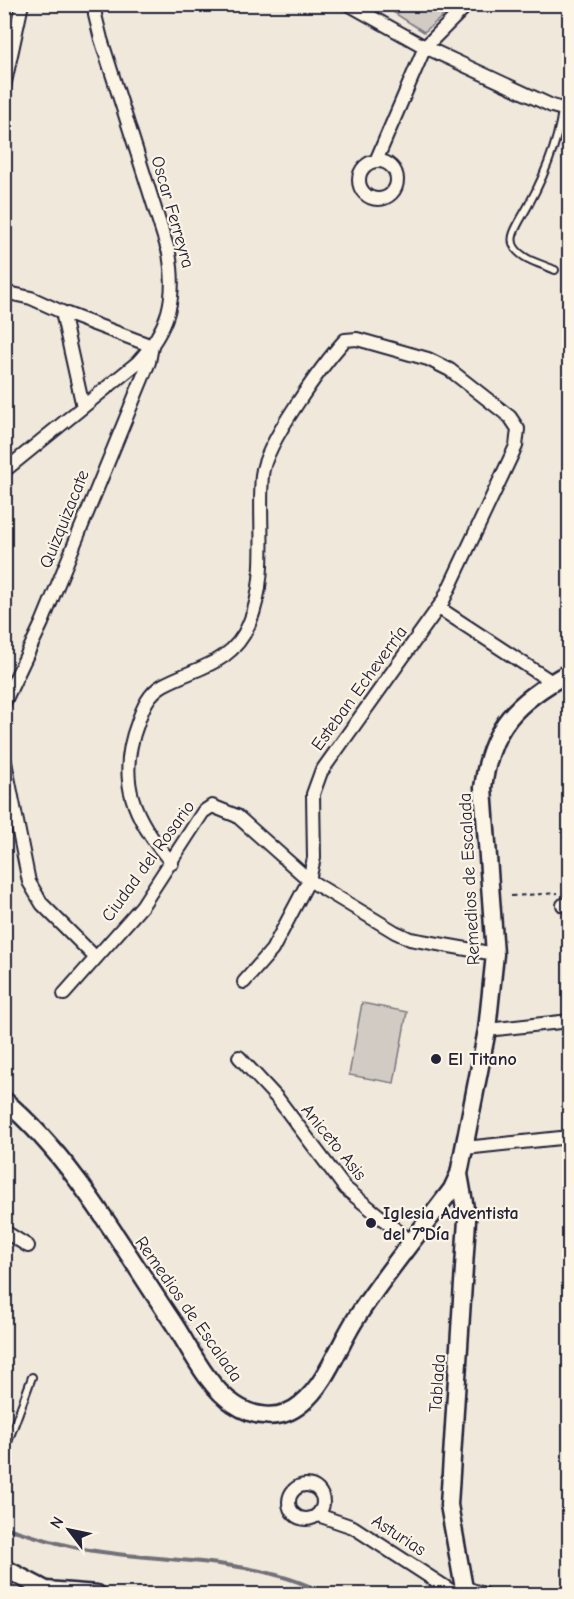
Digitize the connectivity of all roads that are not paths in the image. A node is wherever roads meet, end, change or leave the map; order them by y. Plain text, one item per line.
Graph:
1 (22, 4) edge
2 (95, 4) edge
3 (468, 4) edge
4 (354, 6) edge
5 (425, 47) junction
6 (4, 87) edge
7 (566, 111) edge
8 (376, 161) dead end
9 (555, 270) dead end
10 (4, 292) edge
11 (62, 312) junction
12 (152, 346) junction
13 (83, 407) junction
14 (4, 471) edge
15 (439, 608) junction
16 (570, 672) edge
17 (552, 682) junction
18 (4, 703) edge
19 (4, 758) edge
20 (172, 863) junction
21 (309, 880) junction
22 (495, 954) junction
23 (96, 958) junction
24 (244, 982) dead end
25 (64, 994) dead end
26 (570, 1021) edge
27 (486, 1030) junction
28 (239, 1057) dead end
29 (4, 1100) edge
30 (570, 1137) edge
31 (465, 1148) junction
32 (459, 1174) junction
33 (4, 1231) edge
34 (410, 1241) junction
35 (28, 1246) dead end
36 (32, 1377) dead end
37 (4, 1453) edge
38 (318, 1515) dead end
39 (4, 1568) edge
40 (45, 1592) edge
41 (461, 1592) edge
42 (68, 1593) edge
43 (89, 1594) edge
44 (97, 1594) edge
45 (484, 1594) edge

1 - 6 street
2 - 12 street, Oscar Ferreyra
3 - 5 street
4 - 5 street
5 - 7 street
5 - 8 street
7 - 9 lane
10 - 11 street
11 - 12 street
11 - 13 street
12 - 13 street, Oscar Ferreyra
12 - 18 street, Quizquizacate
13 - 14 street, Oscar Ferreyra
15 - 17 street
15 - 20 street, Esteban Echeverría
15 - 21 street, Esteban Echeverría
16 - 17 main road, Remedios de Escalada
17 - 22 main road, Remedios de Escalada
19 - 23 street
20 - 21 street, Ciudad del Rosario
20 - 23 street, Ciudad del Rosario
21 - 22 street, Ciudad del Rosario
21 - 24 street, Esteban Echeverría
22 - 27 main road, Remedios de Escalada
23 - 25 street, Ciudad del Rosario
26 - 27 street
27 - 31 main road, Remedios de Escalada
28 - 34 street, Aniceto Asis
29 - 34 main road, Remedios de Escalada
30 - 31 street
31 - 32 main road, Remedios de Escalada
32 - 34 main road, Remedios de Escalada
32 - 41 main road, Tablada
33 - 35 street
36 - 37 lane
38 - 41 street, Asturias
39 - 40 main road
40 - 42 main road
41 - 45 street, Asturias
42 - 43 main road
43 - 44 main road

